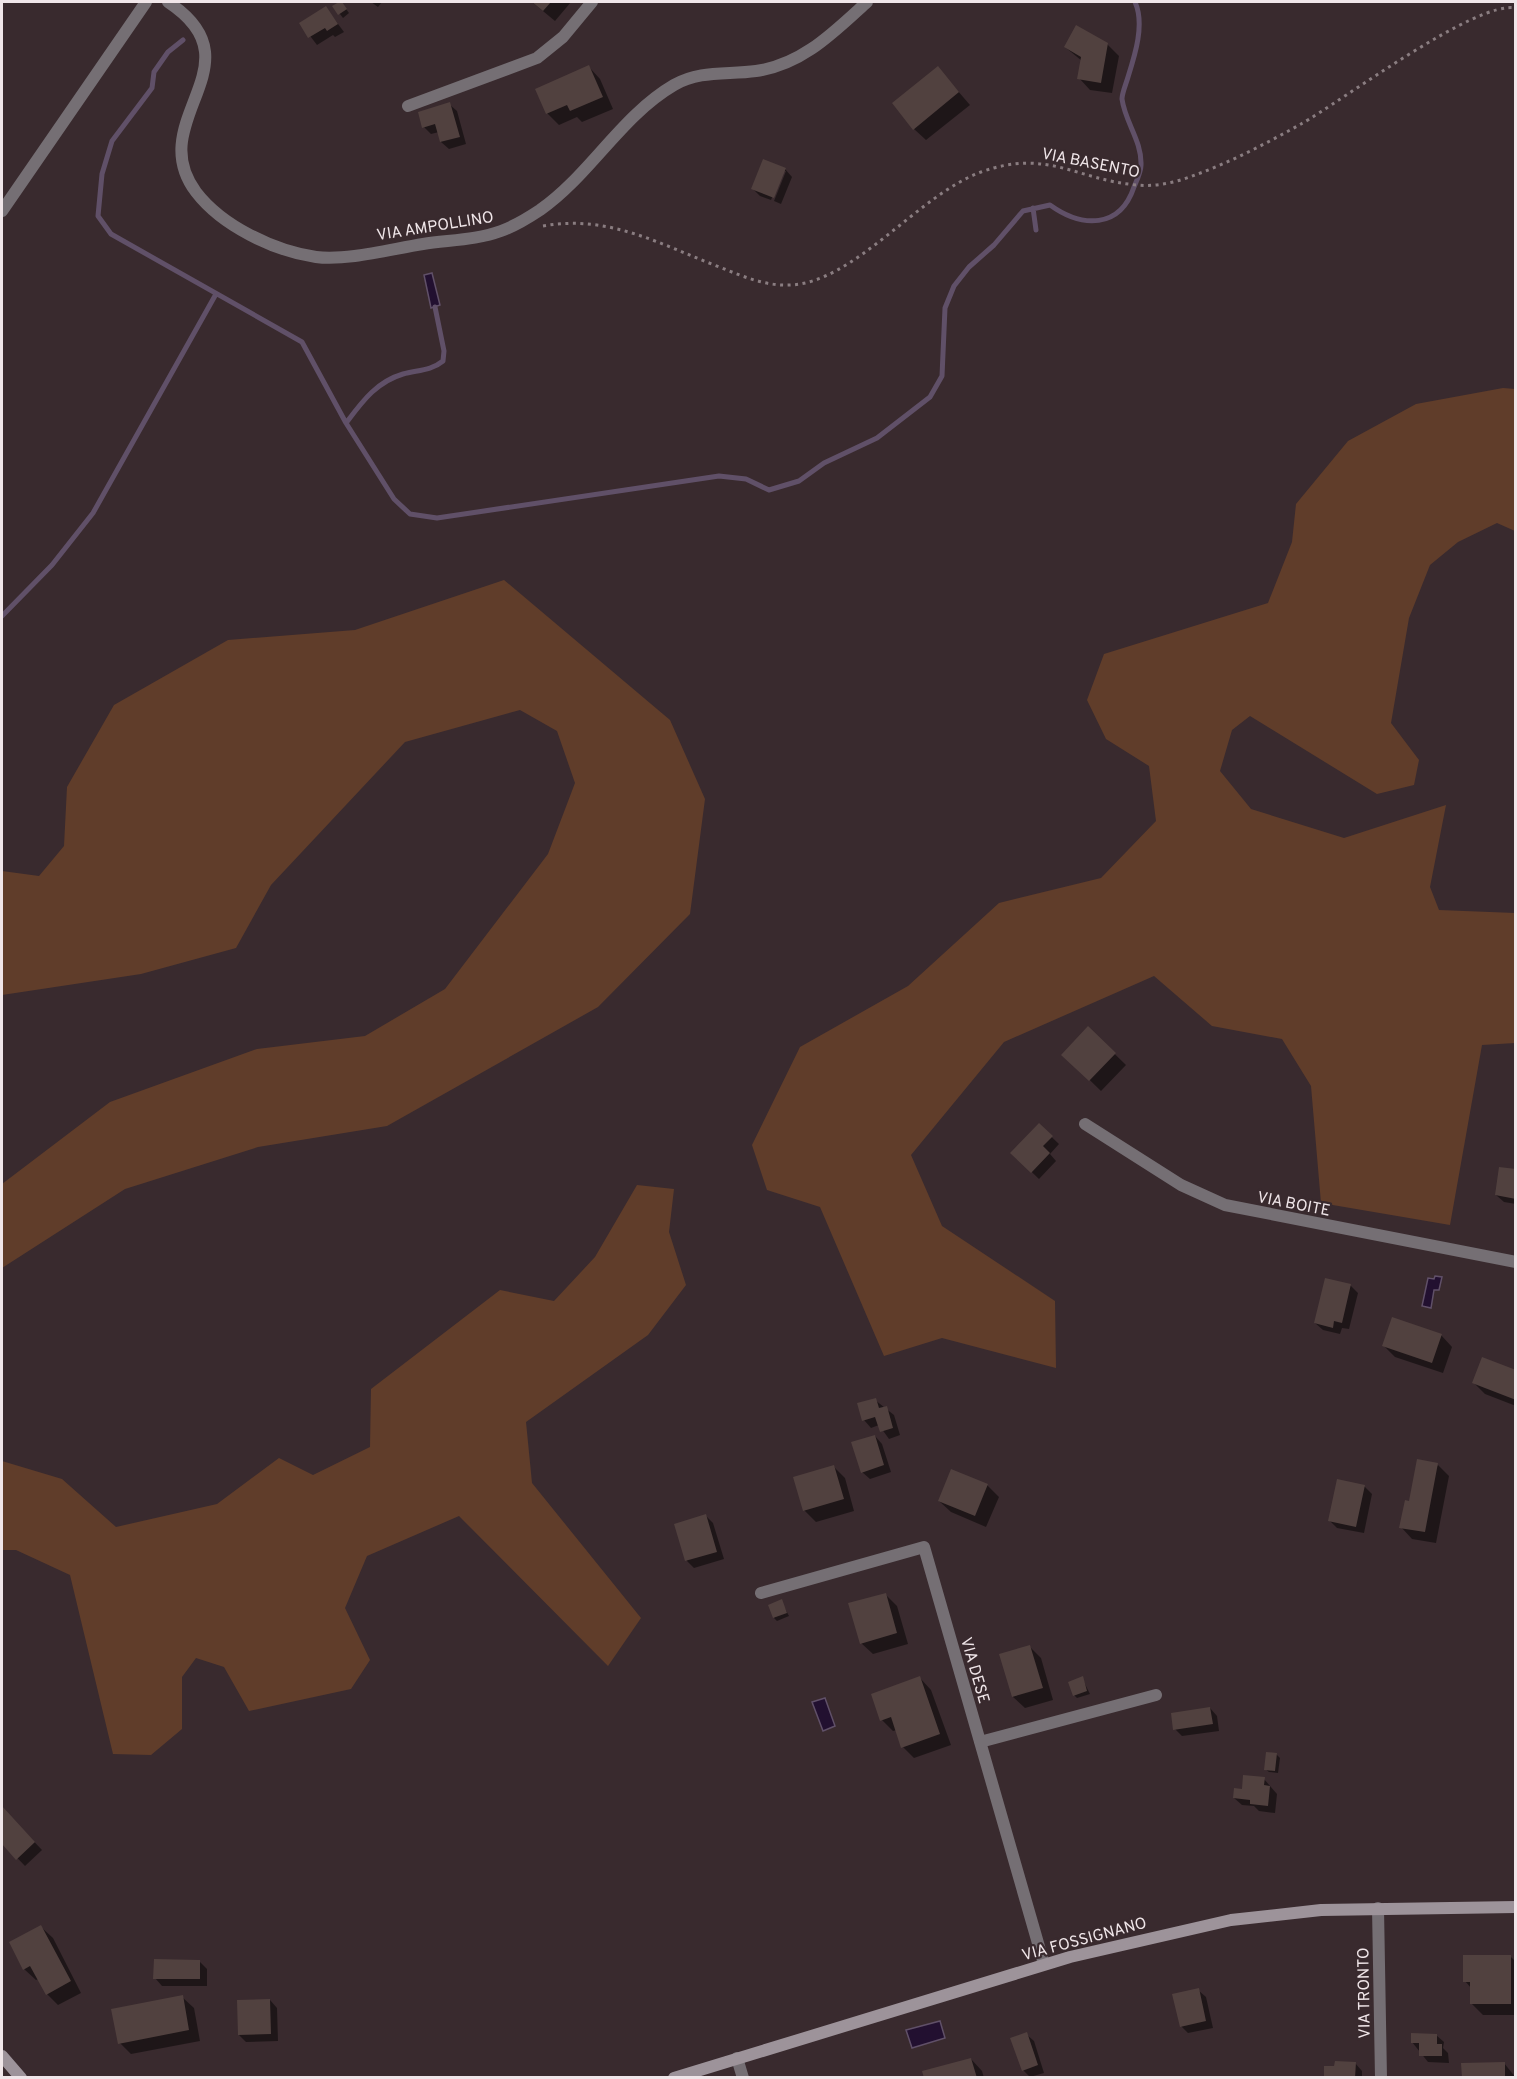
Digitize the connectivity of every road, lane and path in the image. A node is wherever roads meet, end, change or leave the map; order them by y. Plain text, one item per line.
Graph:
1 (146, 2) edge
2 (168, 2) edge
3 (592, 2) edge
4 (867, 2) edge
5 (1515, 8) edge
6 (408, 106) dead end
7 (2, 210) edge
8 (537, 227) dead end
9 (1085, 1124) dead end
10 (1515, 1262) edge
11 (761, 1593) dead end
12 (1156, 1695) dead end
13 (980, 1742) junction
14 (1515, 1907) edge
15 (1378, 1908) junction
16 (1044, 1964) junction
17 (2, 2056) edge
18 (736, 2058) junction
19 (21, 2078) edge
20 (674, 2078) edge
21 (743, 2078) edge
22 (1380, 2078) edge

1 - 7 street
2 - 4 street, VIA AMPOLLINO
3 - 6 street
5 - 8 path, VIA BASENTO
9 - 10 street, VIA BOITE
11 - 13 street, VIA DESE
12 - 13 street
13 - 16 street, VIA DESE
14 - 15 street, VIA FOSSIGNANO
15 - 16 street, VIA FOSSIGNANO
15 - 22 street, VIA TRONTO
16 - 18 street, VIA FOSSIGNANO
17 - 19 street
18 - 20 street, VIA FOSSIGNANO
18 - 21 street

